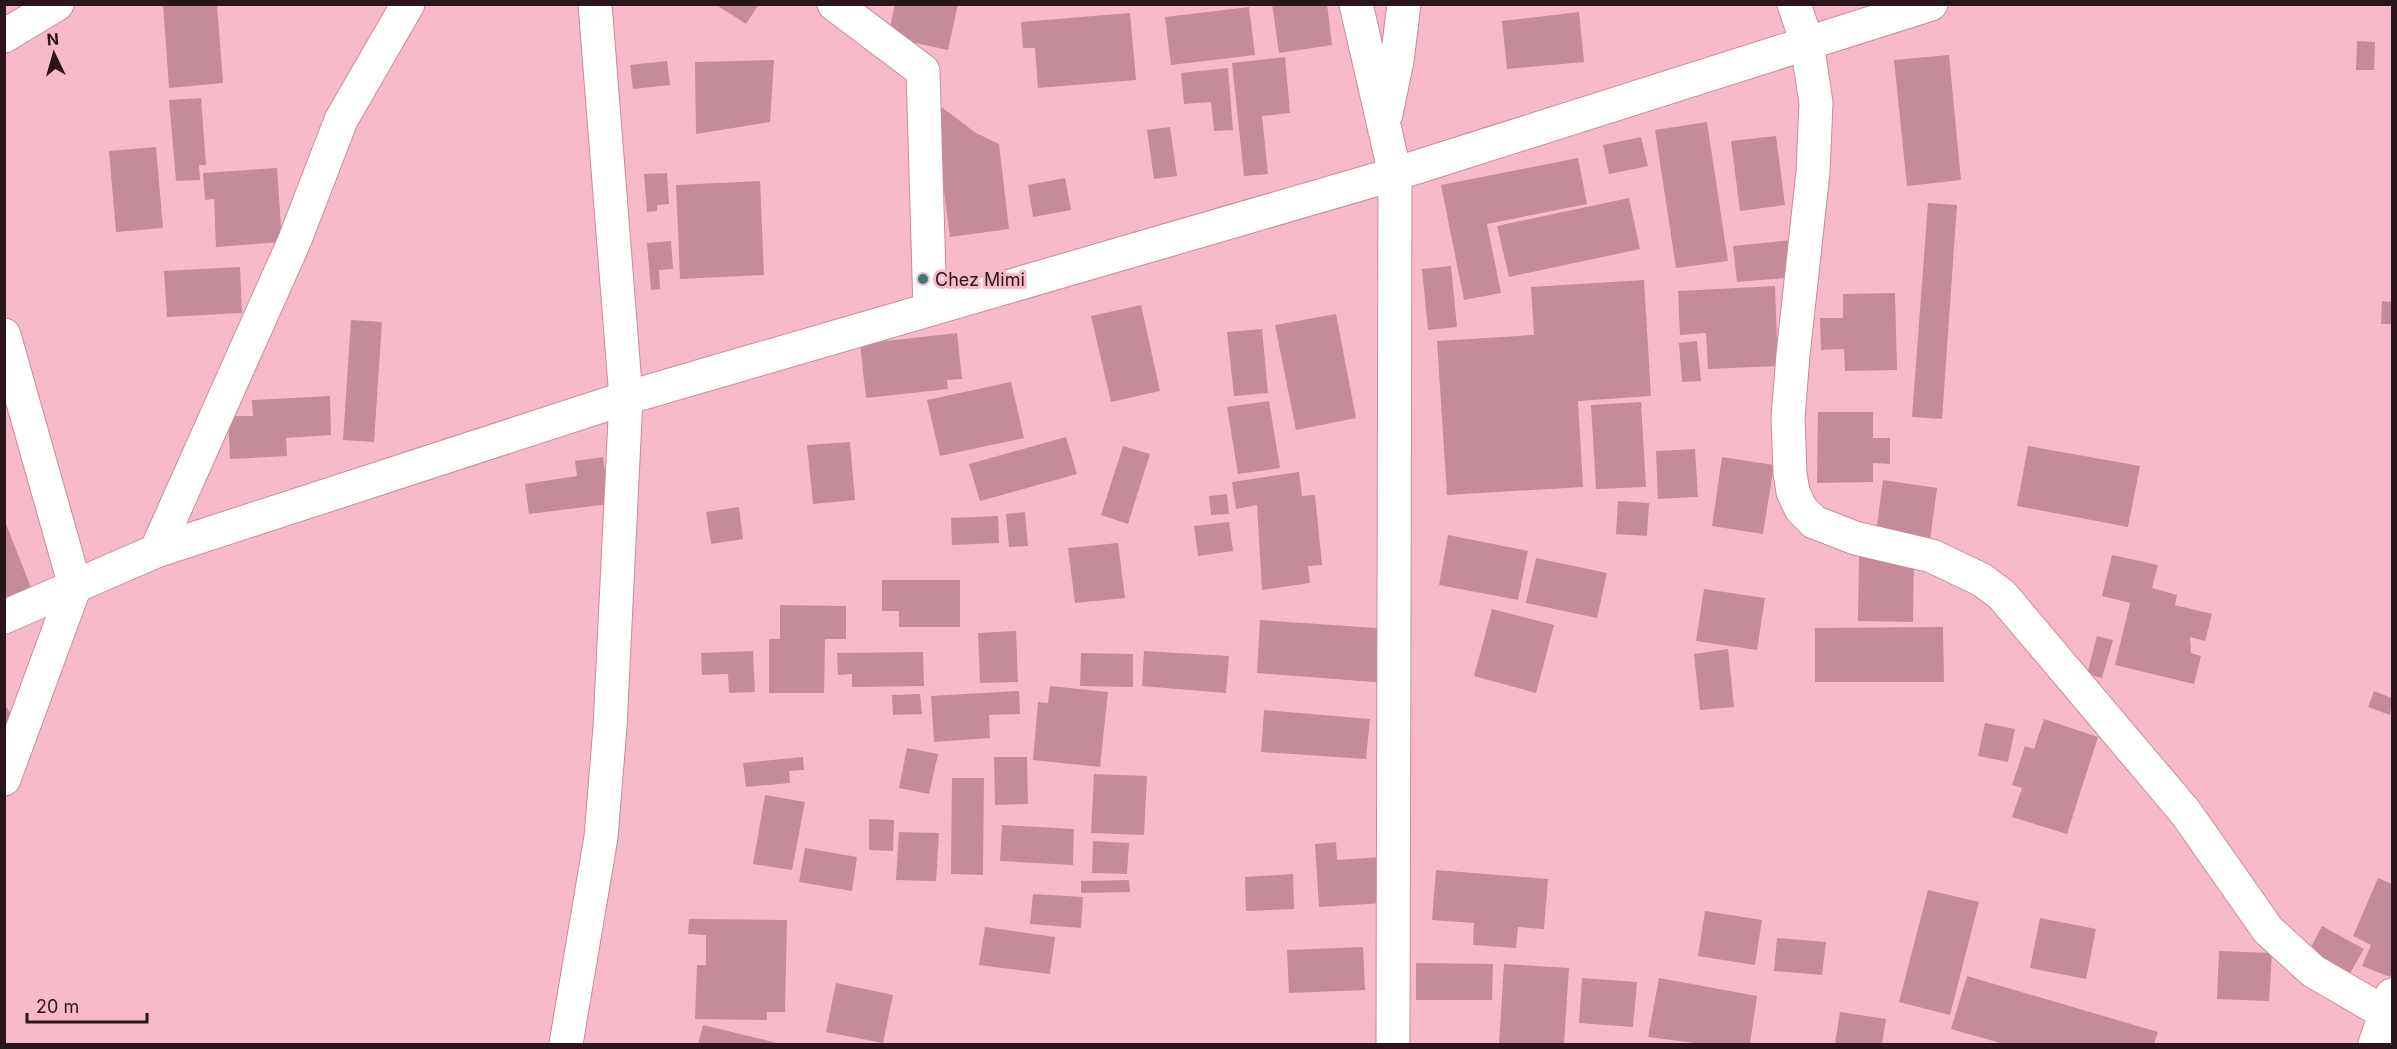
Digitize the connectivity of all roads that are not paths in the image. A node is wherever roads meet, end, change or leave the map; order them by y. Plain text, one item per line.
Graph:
1 (57, 4) edge
2 (408, 4) edge
3 (595, 4) edge
4 (834, 4) edge
5 (1356, 4) edge
6 (1404, 4) edge
7 (1794, 4) edge
8 (1931, 4) edge
9 (4, 36) edge
10 (1807, 43) junction
11 (1384, 125) junction
12 (1395, 174) junction
13 (930, 309) junction
14 (4, 334) edge
15 (626, 398) junction
16 (156, 551) junction
17 (75, 586) junction
18 (4, 617) edge
19 (4, 779) edge
20 (2386, 1018) edge
21 (566, 1044) edge
22 (1393, 1044) edge

1 - 9 street
2 - 16 street
3 - 15 street
4 - 13 street
5 - 11 street
6 - 11 street
7 - 10 street
8 - 10 street
10 - 12 street
10 - 20 street
11 - 12 street
12 - 13 street
12 - 22 street
13 - 15 street
14 - 17 street
15 - 16 street
15 - 21 street
16 - 17 street
17 - 18 street
17 - 19 street

